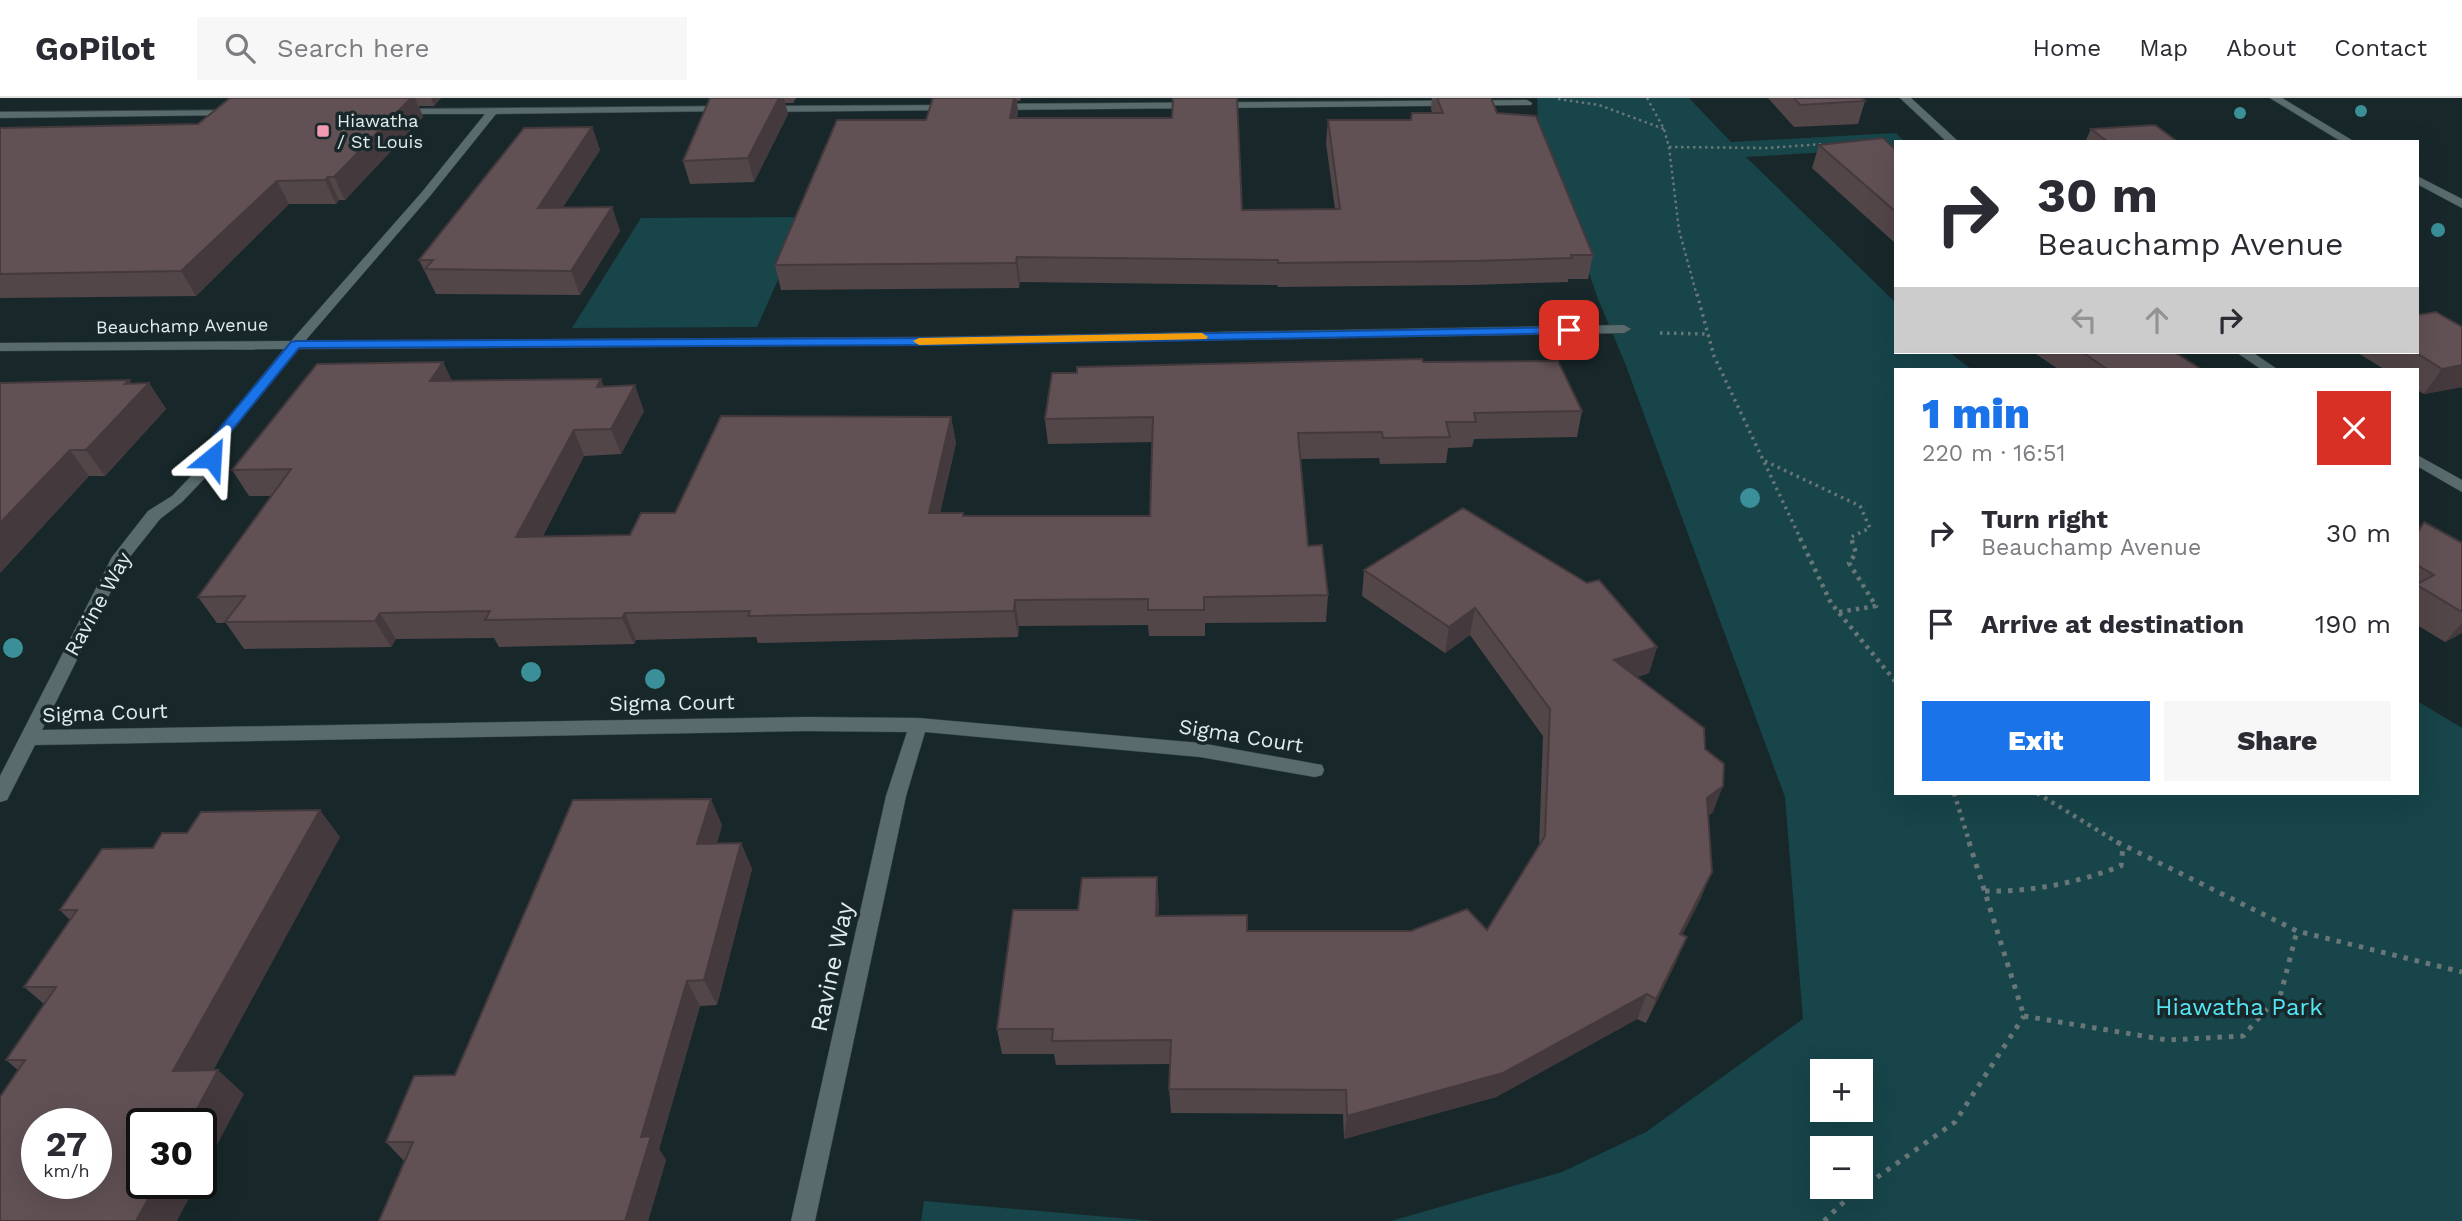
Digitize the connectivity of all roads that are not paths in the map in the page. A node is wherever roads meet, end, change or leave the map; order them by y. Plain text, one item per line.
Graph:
1 (433, 98) edge
2 (1905, 98) edge
3 (2275, 98) edge
4 (1328, 101) edge
5 (862, 103) edge
6 (1527, 103) road end
7 (970, 107) edge
8 (984, 107) edge
9 (738, 109) edge
10 (752, 109) edge
11 (382, 111) edge
12 (421, 111) junction
13 (245, 112) edge
14 (492, 112) junction
15 (0, 115) edge
16 (1952, 140) edge
17 (2347, 140) edge
18 (2419, 180) edge
19 (2462, 204) edge
20 (1624, 329) road end
21 (296, 344) junction
22 (0, 347) edge
23 (2246, 354) edge
24 (2268, 368) edge
25 (2419, 461) edge
26 (2462, 487) edge
27 (918, 725) junction
28 (27, 738) junction
29 (1314, 770) dead end
30 (0, 795) edge
31 (803, 1221) edge

1 - 12 street
2 - 16 street
3 - 17 street
4 - 6 street
4 - 8 street
5 - 7 street
5 - 10 street
9 - 14 street
11 - 12 street
12 - 14 street
13 - 15 street
14 - 21 street, Ravine Way
18 - 19 street
20 - 21 street, Beauchamp Avenue
21 - 22 street, Beauchamp Avenue
21 - 28 street, Ravine Way
23 - 24 street
25 - 26 street
27 - 28 street, Sigma Court
27 - 29 street, Sigma Court
27 - 31 street, Ravine Way
28 - 30 street, Ravine Way

